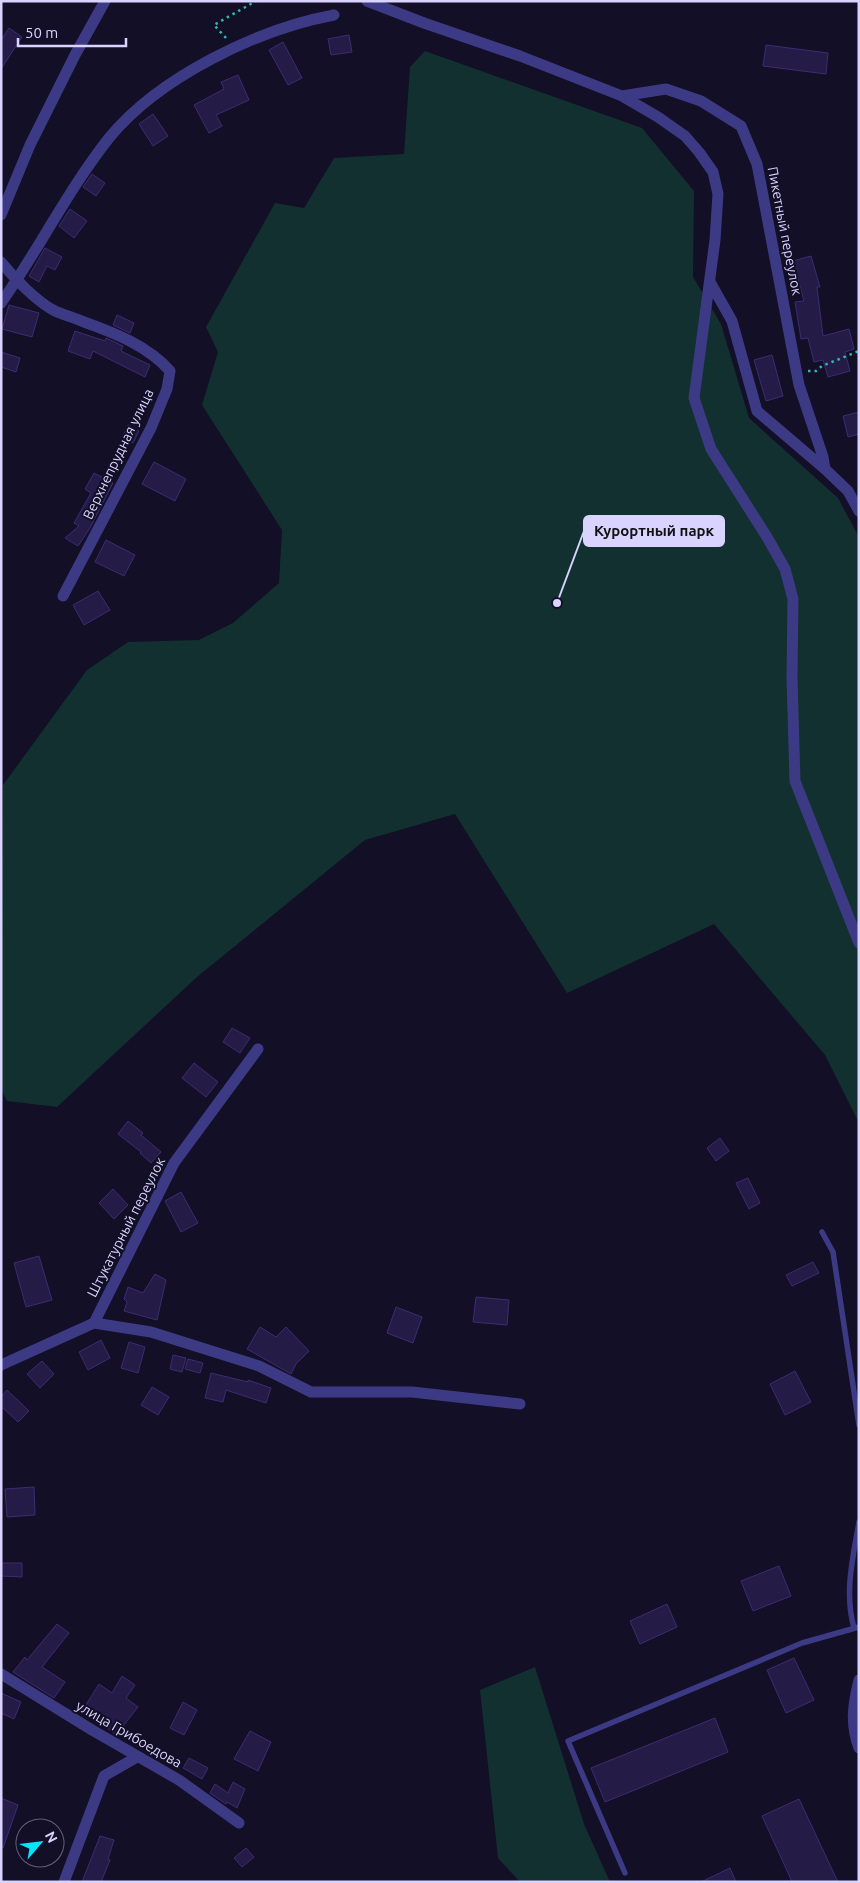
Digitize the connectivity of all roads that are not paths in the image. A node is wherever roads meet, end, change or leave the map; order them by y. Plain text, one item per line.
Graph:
1 (105, 1) edge
2 (367, 1) edge
3 (334, 15) dead end
4 (622, 96) junction
5 (1, 216) edge
6 (1, 262) edge
7 (17, 281) junction
8 (710, 282) junction
9 (1, 303) edge
10 (825, 469) junction
11 (859, 511) edge
12 (63, 596) dead end
13 (859, 943) edge
14 (258, 1049) dead end
15 (822, 1232) dead end
16 (94, 1323) junction
17 (1, 1365) edge
18 (520, 1404) dead end
19 (859, 1425) edge
20 (859, 1522) edge
21 (856, 1627) edge
22 (1, 1674) edge
23 (859, 1680) edge
24 (859, 1748) edge
25 (137, 1757) junction
26 (239, 1823) dead end
27 (625, 1873) dead end
28 (64, 1882) edge

1 - 5 street
2 - 4 street
3 - 7 street
4 - 8 street
4 - 10 street, Пикетный переулок
6 - 7 street, Верхнепрудная улица
7 - 9 street
7 - 12 street, Верхнепрудная улица
8 - 10 street
8 - 13 street
10 - 11 street
14 - 16 street, Штукатурный переулок
15 - 19 lane
16 - 17 street
16 - 18 street
20 - 21 lane
21 - 27 lane
22 - 25 street, улица Грибоедова
23 - 24 street
25 - 26 street, улица Грибоедова
25 - 28 street

